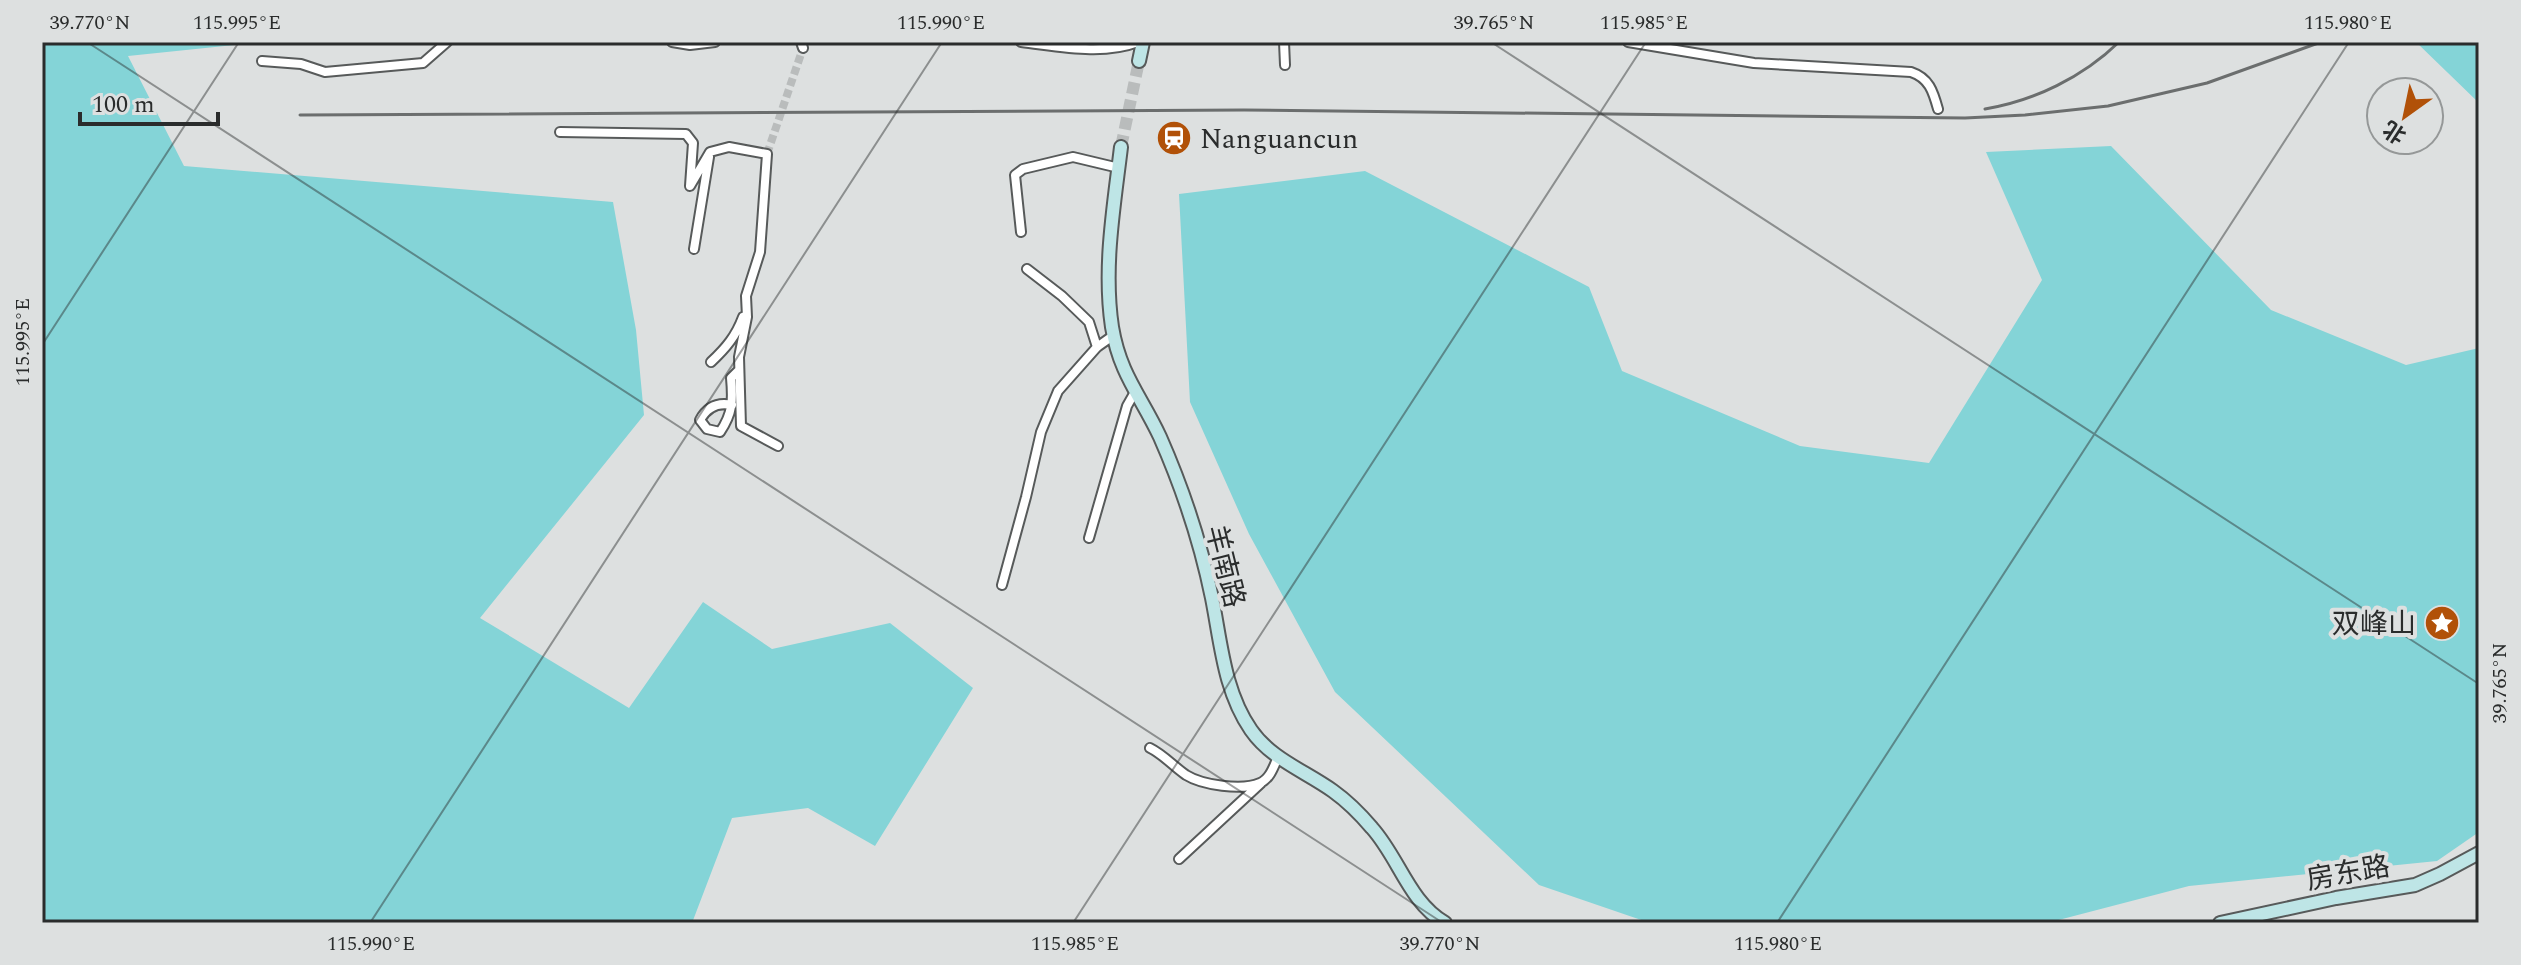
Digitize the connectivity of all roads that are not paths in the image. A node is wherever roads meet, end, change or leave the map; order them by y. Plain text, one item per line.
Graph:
1 (447, 42) edge
2 (672, 42) edge
3 (715, 42) edge
4 (1021, 42) edge
5 (1140, 42) edge
6 (1284, 42) edge
7 (1634, 43) edge
8 (262, 61) dead end
9 (1139, 61) tunnel mouth
10 (1285, 65) dead end
11 (1938, 109) dead end
12 (560, 132) dead end
13 (1121, 147) tunnel mouth
14 (710, 152) junction
15 (1119, 168) junction
16 (1021, 232) dead end
17 (694, 249) dead end
18 (1027, 269) dead end
19 (747, 309) junction
20 (1114, 335) junction
21 (1097, 347) junction
22 (711, 362) dead end
23 (739, 370) junction
24 (1135, 392) junction
25 (732, 405) dead end
26 (778, 446) dead end
27 (1089, 538) dead end
28 (1002, 585) dead end
29 (1150, 748) dead end
30 (1278, 757) junction
31 (1262, 783) junction
32 (2479, 853) edge
33 (1179, 859) dead end
34 (1445, 923) edge
35 (2220, 923) edge

1 - 8 street
2 - 3 street
4 - 5 street
5 - 9 street
6 - 10 street
7 - 11 street
12 - 14 street
13 - 15 street, 羊南路
14 - 17 street
14 - 19 street
15 - 16 street
15 - 20 street, 羊南路
18 - 21 street
19 - 22 street
19 - 23 street
20 - 21 street
20 - 24 street, 羊南路
21 - 28 street
23 - 25 street
23 - 26 street
24 - 27 street
24 - 30 street, 羊南路
29 - 31 street
30 - 31 street
30 - 34 street, 羊南路
31 - 33 street
32 - 35 street, 房东路

